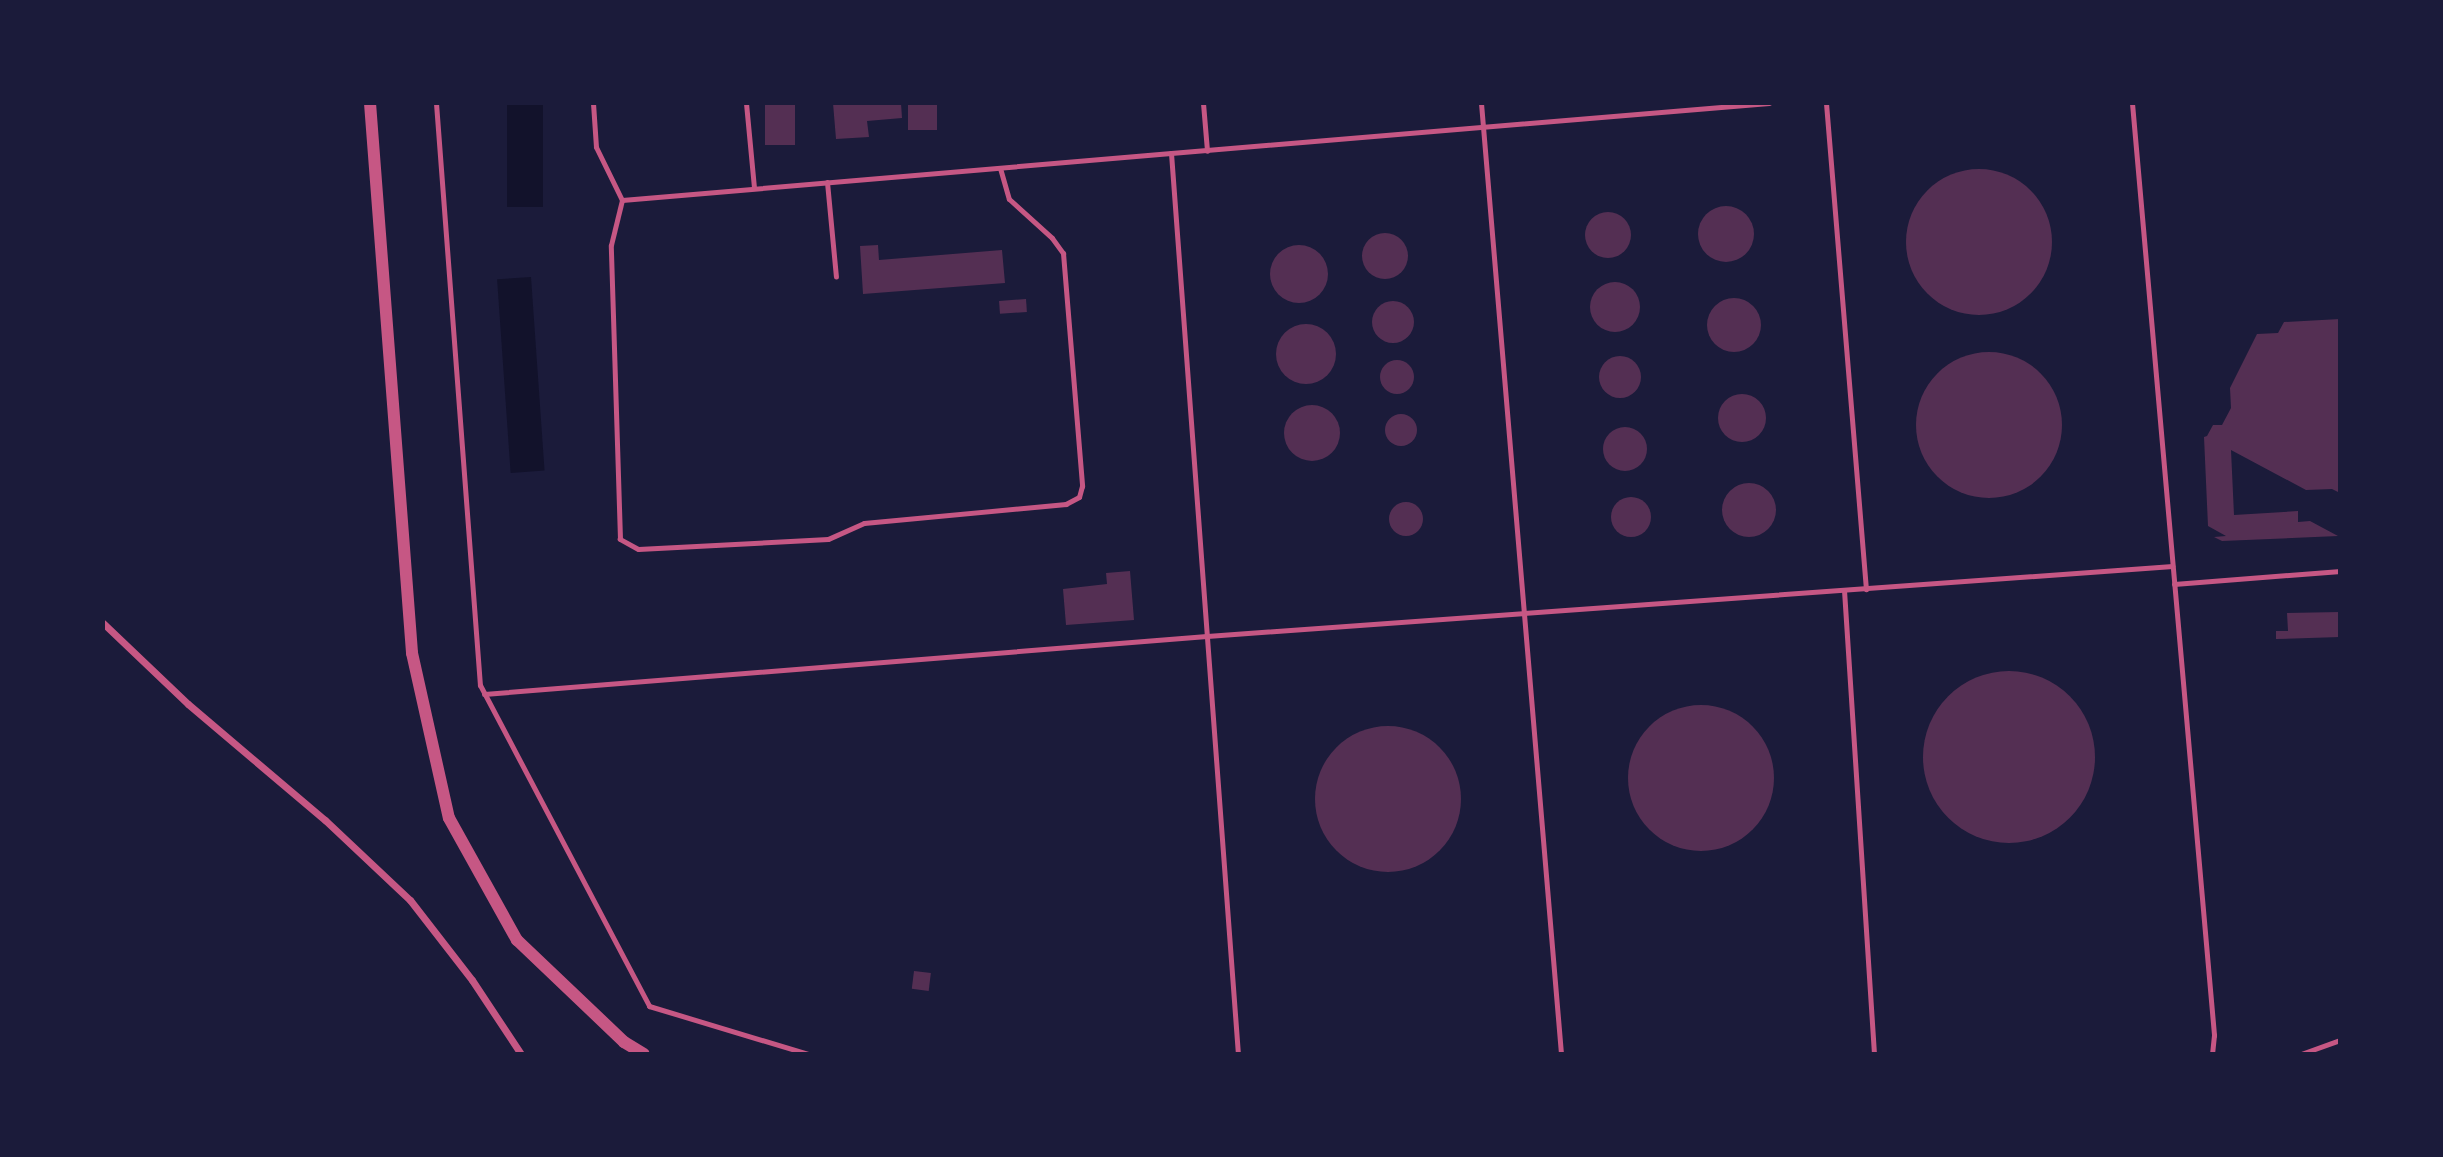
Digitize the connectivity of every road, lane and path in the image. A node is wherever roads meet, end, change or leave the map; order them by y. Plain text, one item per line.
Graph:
1 (370, 103) edge
2 (436, 103) edge
3 (593, 103) edge
4 (746, 103) edge
5 (1203, 103) edge
6 (1481, 103) edge
7 (1769, 103) edge
8 (1826, 103) edge
9 (2132, 103) edge
10 (1483, 127) junction
11 (1207, 150) junction
12 (1171, 153) junction
13 (1000, 168) junction
14 (827, 182) junction
15 (754, 188) junction
16 (622, 200) junction
17 (836, 278) dead end
18 (2172, 566) junction
19 (2340, 571) edge
20 (2174, 584) junction
21 (1866, 589) junction
22 (1844, 590) junction
23 (1524, 613) junction
24 (103, 623) edge
25 (1207, 636) junction
26 (484, 694) junction
27 (2340, 1040) edge
28 (521, 1054) edge
29 (644, 1054) edge
30 (807, 1054) edge
31 (1238, 1054) edge
32 (1561, 1054) edge
33 (1874, 1054) edge
34 (2212, 1054) edge
35 (2301, 1054) edge

1 - 29 street
2 - 26 lane
3 - 16 lane
4 - 15 lane
5 - 11 lane
6 - 10 lane
7 - 10 lane
8 - 21 lane
9 - 18 lane
10 - 11 lane
10 - 23 lane
11 - 12 lane
12 - 13 lane
12 - 25 lane
13 - 14 lane
13 - 16 lane
14 - 15 lane
14 - 17 lane
15 - 16 lane
18 - 20 lane
18 - 21 lane
19 - 20 lane
20 - 34 lane
21 - 22 lane
22 - 23 lane
22 - 33 lane
23 - 25 lane
23 - 32 lane
24 - 28 street
25 - 26 lane
25 - 31 lane
26 - 30 lane
27 - 35 lane

